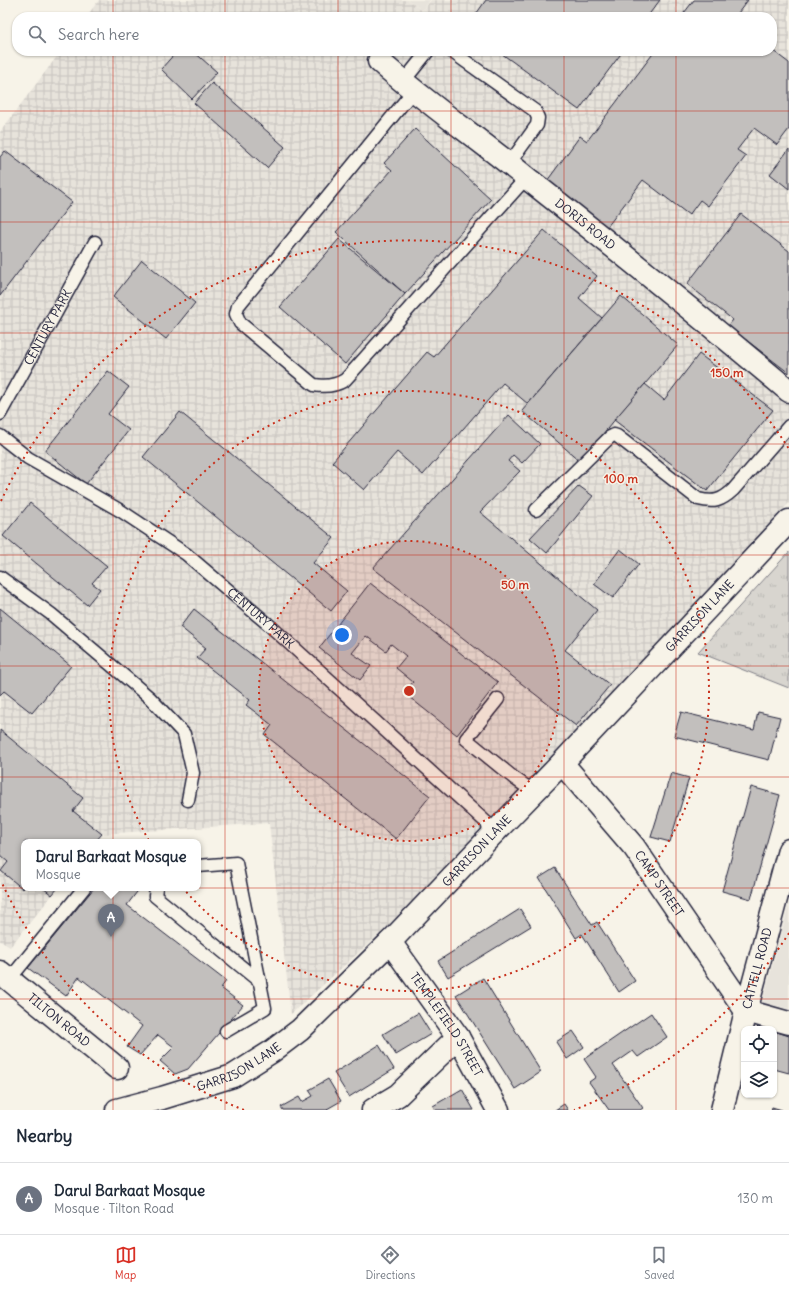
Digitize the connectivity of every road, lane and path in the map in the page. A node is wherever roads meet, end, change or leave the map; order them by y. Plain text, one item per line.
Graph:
1 (425, 56) edge
2 (458, 56) edge
3 (379, 61) dead end
4 (409, 86) junction
5 (509, 164) junction
6 (527, 177) junction
7 (95, 242) dead end
8 (789, 391) edge
9 (0, 414) edge
10 (789, 426) edge
11 (0, 436) edge
12 (536, 510) dead end
13 (789, 521) edge
14 (0, 577) edge
15 (498, 699) dead end
16 (562, 763) junction
17 (534, 792) junction
18 (188, 800) dead end
19 (491, 836) junction
20 (789, 850) edge
21 (201, 866) edge
22 (81, 891) edge
23 (156, 891) edge
24 (390, 942) junction
25 (5, 976) edge
26 (260, 982) junction
27 (746, 1011) junction
28 (789, 1023) edge
29 (226, 1032) dead end
30 (458, 1037) junction
31 (117, 1068) dead end
32 (167, 1104) edge
33 (117, 1110) edge
34 (373, 1110) edge
35 (498, 1110) edge
36 (722, 1110) edge

1 - 4 lane
2 - 5 lane
3 - 4 street, DORIS ROAD
4 - 5 street, DORIS ROAD
4 - 6 lane
5 - 6 street, DORIS ROAD
6 - 8 street, DORIS ROAD
7 - 9 lane, CENTURY PARK
10 - 12 lane
11 - 19 lane, CENTURY PARK
13 - 16 street, GARRISON LANE
14 - 18 lane
15 - 17 lane
16 - 17 street, GARRISON LANE
16 - 27 street, CAMP STREET
17 - 19 street, GARRISON LANE
19 - 24 street, GARRISON LANE
20 - 27 street, CATTELL ROAD
21 - 26 lane
22 - 25 lane
23 - 26 lane
24 - 30 street, TEMPLEFIELD STREET
24 - 32 street, GARRISON LANE
25 - 31 street, TILTON ROAD
26 - 29 lane
27 - 28 street
27 - 36 street, CATTELL ROAD
30 - 34 street
30 - 35 street, TEMPLEFIELD STREET
32 - 33 street, GARRISON LANE

